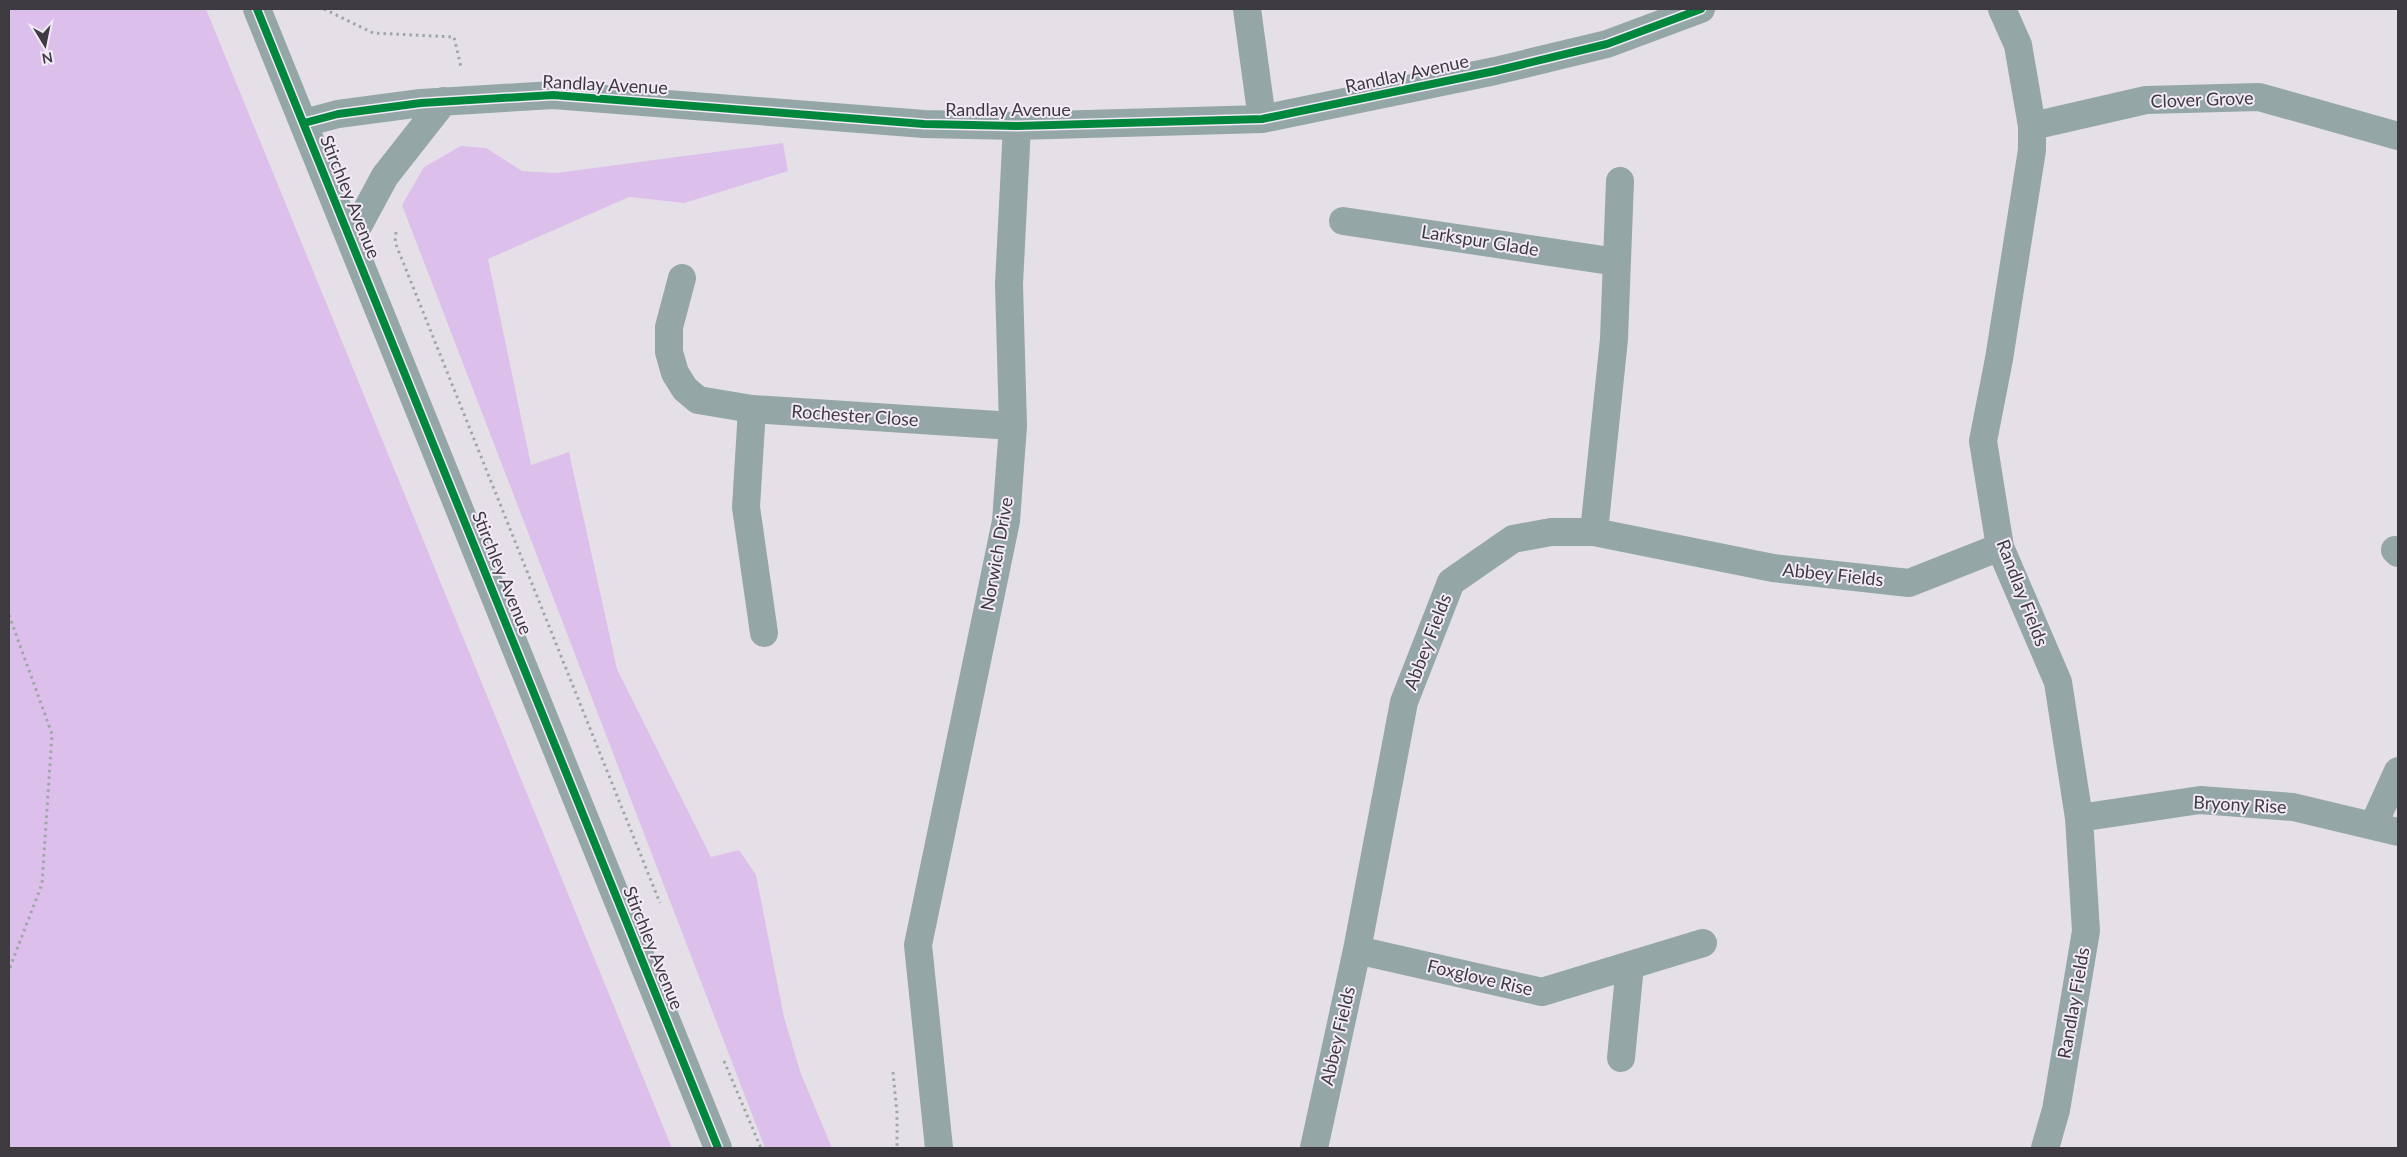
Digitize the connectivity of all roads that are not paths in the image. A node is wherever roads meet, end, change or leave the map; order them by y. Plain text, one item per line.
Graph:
1 (257, 9) edge
2 (1248, 9) edge
3 (1700, 9) edge
4 (2002, 9) edge
5 (444, 101) junction
6 (1262, 120) junction
7 (304, 123) junction
8 (1017, 126) junction
9 (2032, 126) junction
10 (2398, 136) edge
11 (1620, 181) dead end
12 (1343, 220) dead end
13 (351, 239) junction
14 (1617, 262) junction
15 (682, 278) dead end
16 (752, 409) junction
17 (1013, 426) junction
18 (1594, 532) junction
19 (2000, 547) junction
20 (764, 633) dead end
21 (2398, 771) edge
22 (2079, 818) junction
23 (2386, 829) edge
24 (1703, 943) dead end
25 (1357, 950) junction
26 (1630, 965) junction
27 (1621, 1058) dead end
28 (718, 1148) edge
29 (939, 1148) edge
30 (1314, 1148) edge
31 (2045, 1148) edge

1 - 7 street, Stirchley Avenue
2 - 6 street
3 - 6 street, Randlay Avenue
4 - 9 street, Randlay Fields
5 - 7 street, Randlay Avenue
5 - 8 street, Randlay Avenue
5 - 13 street
6 - 8 street, Randlay Avenue
7 - 13 street, Stirchley Avenue
8 - 17 street, Norwich Drive
9 - 10 street, Clover Grove
9 - 19 street, Randlay Fields
11 - 14 street
12 - 14 street, Larkspur Glade
13 - 28 street, Stirchley Avenue
14 - 18 street
15 - 16 street, Rochester Close
16 - 17 street, Rochester Close
16 - 20 street
17 - 29 street, Norwich Drive
18 - 19 street, Abbey Fields
18 - 25 street, Abbey Fields
19 - 22 street, Randlay Fields
21 - 23 street
22 - 23 street, Bryony Rise
22 - 31 street, Randlay Fields
24 - 26 street, Foxglove Rise
25 - 26 street, Foxglove Rise
25 - 30 street, Abbey Fields
26 - 27 street

